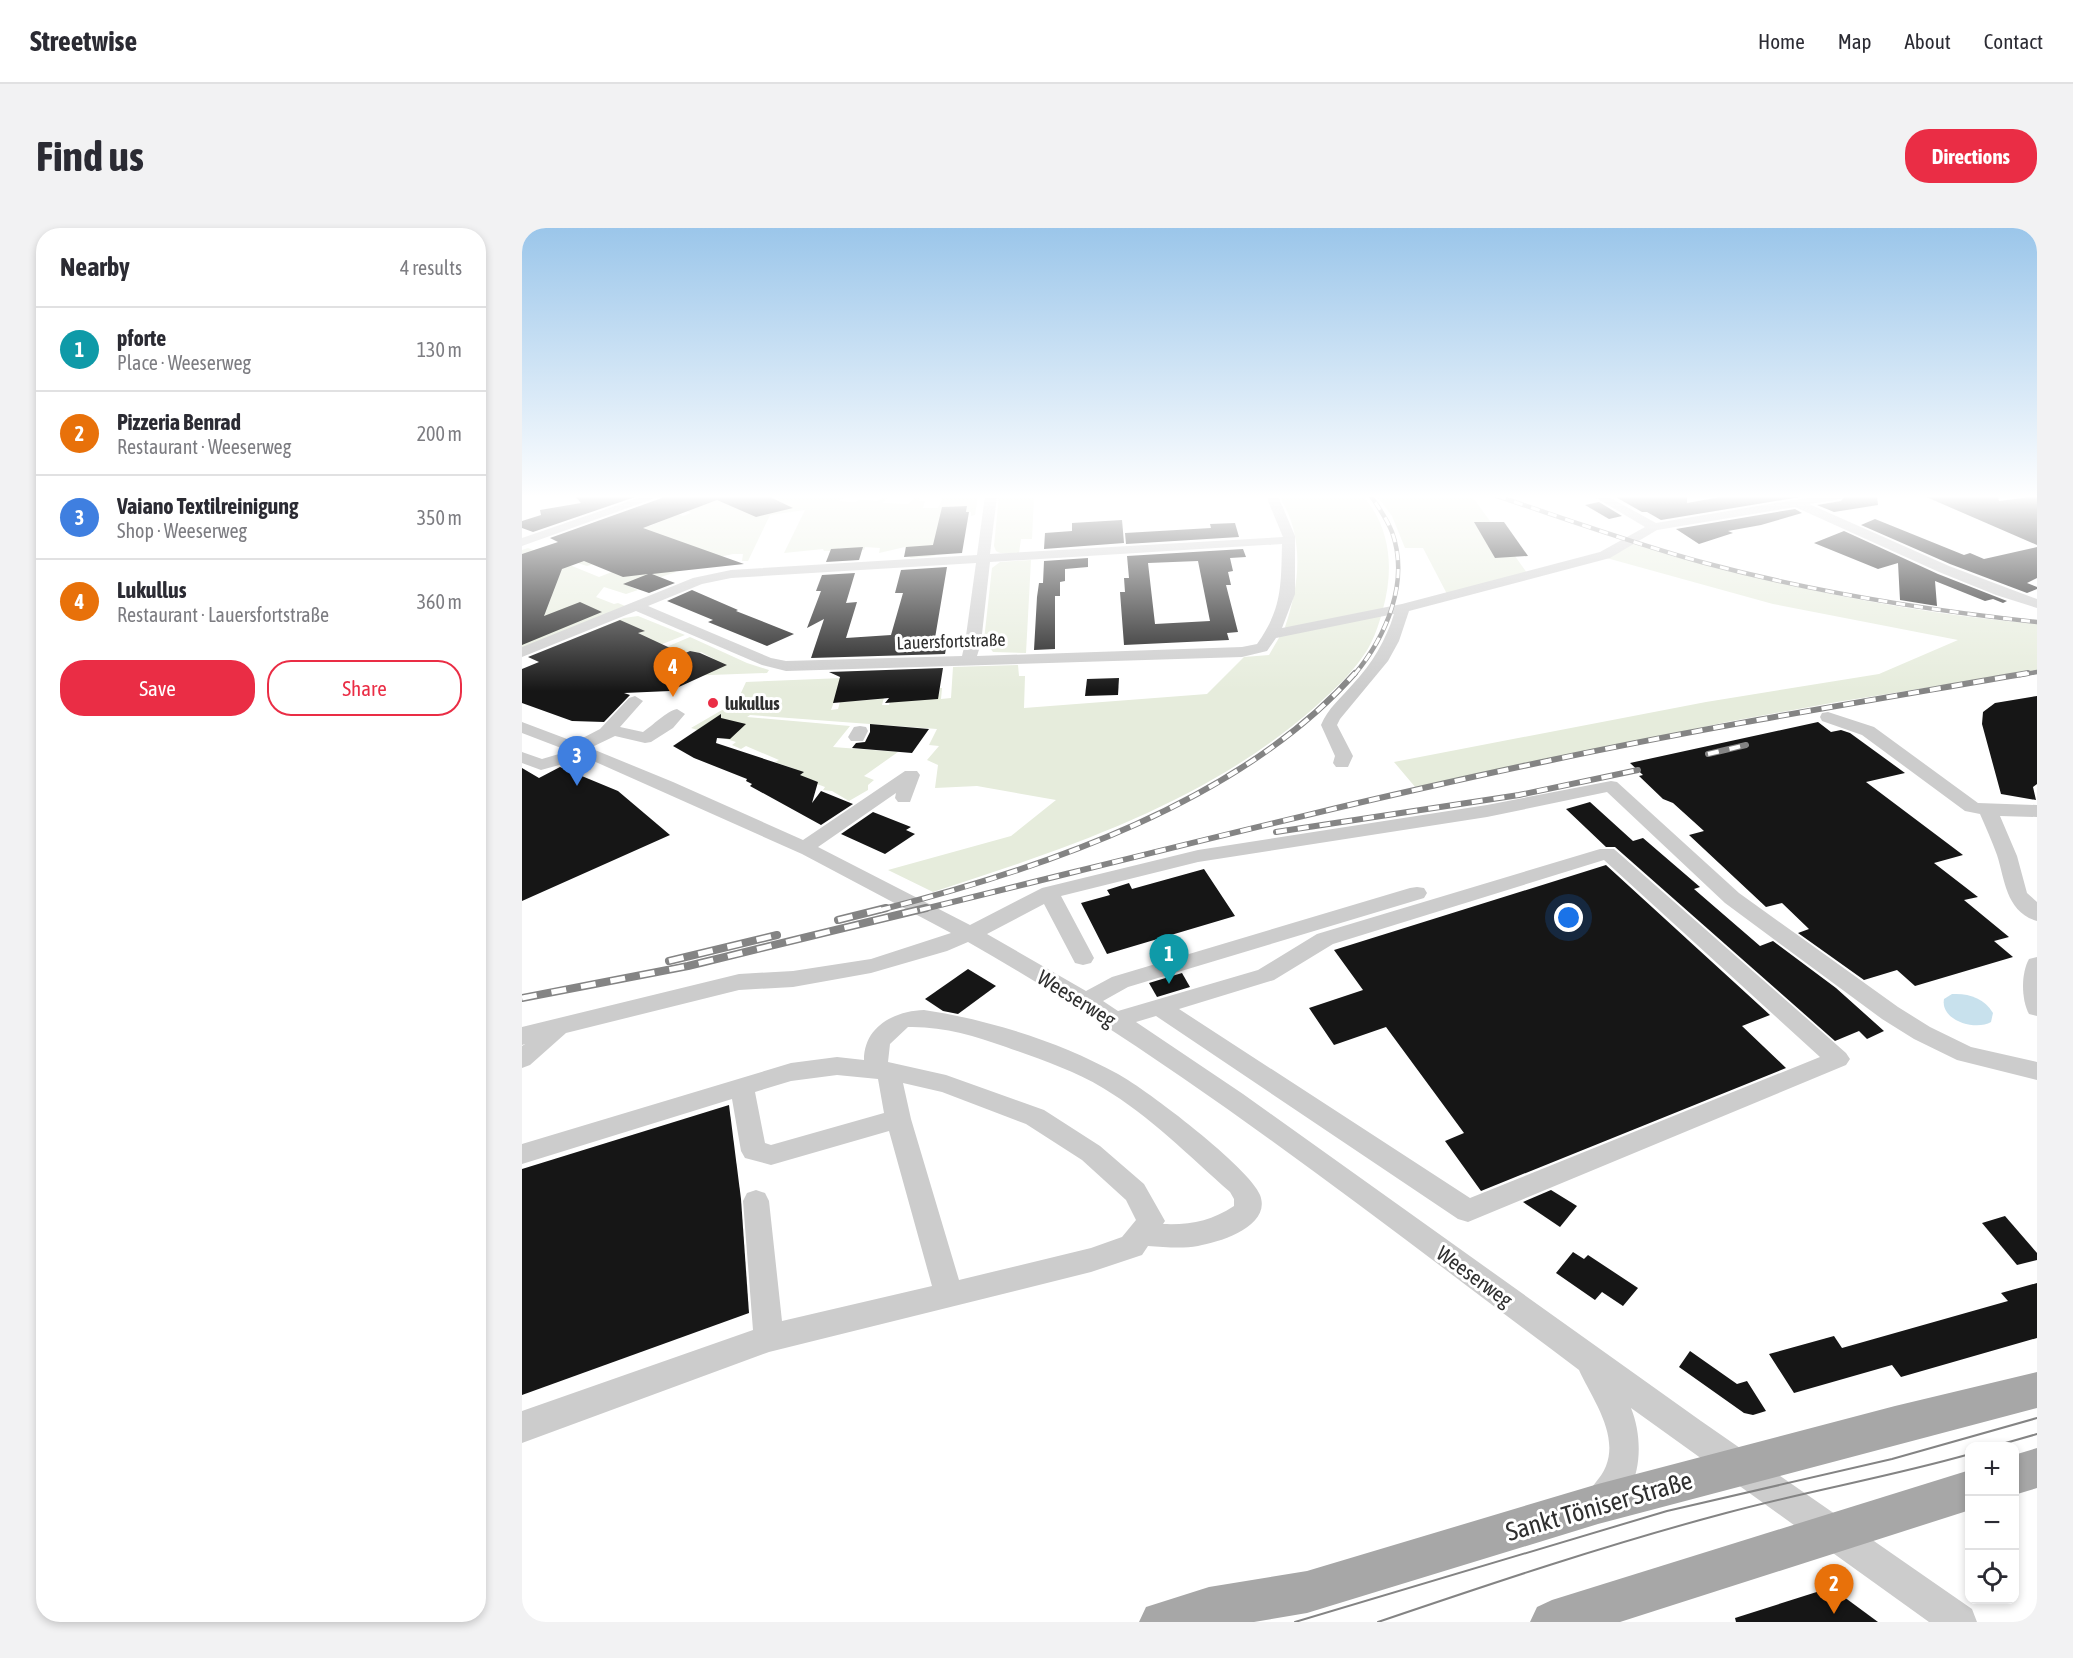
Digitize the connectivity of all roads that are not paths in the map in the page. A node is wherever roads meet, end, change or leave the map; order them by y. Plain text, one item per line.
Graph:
1 (935, 561) edge
2 (983, 561) edge
3 (1289, 561) edge
4 (1582, 561) edge
5 (1926, 561) edge
6 (2037, 604) edge
7 (638, 607) junction
8 (1403, 608) junction
9 (1271, 635) junction
10 (522, 652) edge
11 (968, 660) junction
12 (635, 704) dead end
13 (677, 714) dead end
14 (1828, 717) dead end
15 (522, 727) edge
16 (602, 731) junction
17 (581, 750) junction
18 (522, 757) edge
19 (1342, 763) dead end
20 (904, 798) dead end
21 (1988, 810) junction
22 (2037, 811) edge
23 (804, 848) junction
24 (1049, 893) junction
25 (1417, 893) dead end
26 (2037, 914) edge
27 (967, 934) junction
28 (1083, 958) dead end
29 (2037, 964) edge
30 (1084, 1001) junction
31 (1159, 1007) junction
32 (2037, 1008) edge
33 (1115, 1020) junction
34 (571, 1023) junction
35 (522, 1026) edge
36 (522, 1036) edge
37 (522, 1059) edge
38 (883, 1070) junction
39 (2037, 1071) edge
40 (742, 1087) junction
41 (898, 1119) junction
42 (522, 1154) edge
43 (756, 1201) dead end
44 (1141, 1234) junction
45 (949, 1294) junction
46 (769, 1338) junction
47 (1583, 1354) junction
48 (2037, 1390) edge
49 (522, 1427) edge
50 (1739, 1466) junction
51 (2037, 1468) edge
52 (2019, 1473) edge
53 (1965, 1492) edge
54 (1598, 1504) junction
55 (1836, 1533) junction
56 (1161, 1622) edge
57 (1552, 1622) edge
58 (1959, 1622) edge

1 - 7 street
2 - 11 street
3 - 9 street
4 - 8 street
5 - 6 street
7 - 10 street
7 - 11 street, Lauersfortstraße
8 - 9 street
8 - 19 street
9 - 11 street, Lauersfortstraße
12 - 16 street
13 - 16 street
14 - 21 street
15 - 17 street, Weeserweg
16 - 17 street
17 - 18 street
17 - 23 street, Weeserweg
20 - 23 street
21 - 22 street
21 - 26 street
23 - 27 street, Weeserweg
24 - 27 street
24 - 28 street
24 - 39 street
25 - 30 street
27 - 30 street, Weeserweg
27 - 34 street
27 - 35 street
29 - 32 street
30 - 33 street, Weeserweg
31 - 31 street
31 - 33 street
33 - 47 street, Weeserweg
34 - 36 street
34 - 37 street
38 - 40 street
38 - 41 street
38 - 44 street
38 - 44 street
40 - 41 street
40 - 42 street
41 - 45 street
43 - 46 street
44 - 45 street
45 - 46 street
46 - 49 street
47 - 50 street, Weeserweg
47 - 54 street, Weeserweg
48 - 50 main road, Sankt Töniser Straße
50 - 54 main road, Sankt Töniser Straße
50 - 55 street, Weeserweg
51 - 52 main road
53 - 55 main road
54 - 56 main road, Sankt Töniser Straße
55 - 57 main road
55 - 58 street, Weeserweg

